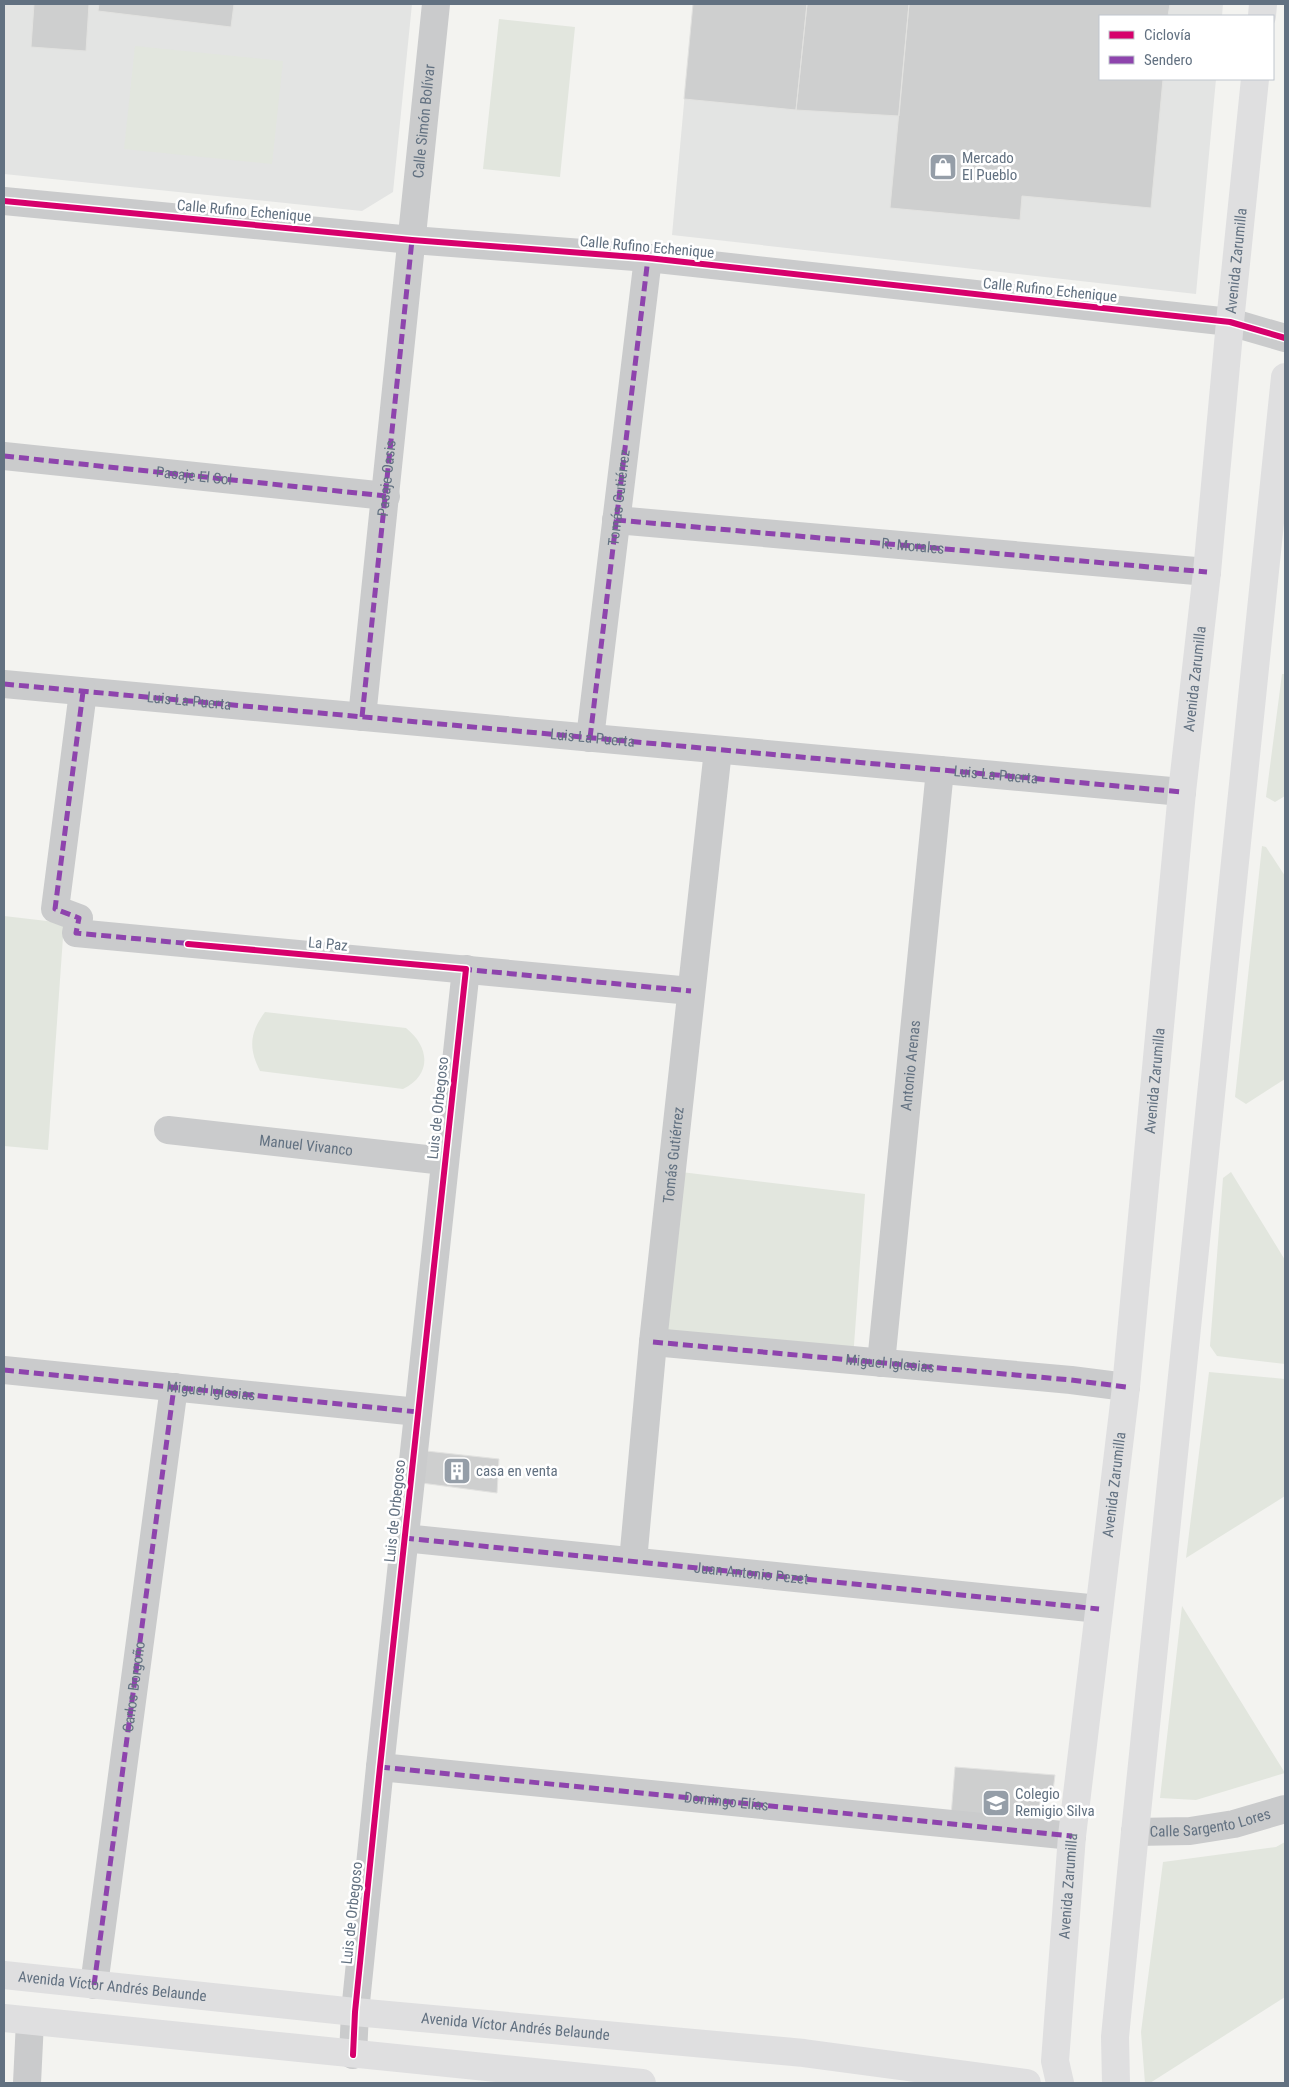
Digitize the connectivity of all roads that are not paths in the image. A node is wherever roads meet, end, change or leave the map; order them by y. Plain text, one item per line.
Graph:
1 (436, 4) edge
2 (1255, 80) edge
3 (4, 201) edge
4 (412, 240) junction
5 (648, 258) junction
6 (1230, 322) junction
7 (1285, 338) edge
8 (1285, 377) edge
9 (4, 456) edge
10 (386, 496) junction
11 (616, 520) junction
12 (1207, 572) junction
13 (4, 684) edge
14 (83, 692) junction
15 (362, 717) junction
16 (590, 738) junction
17 (718, 750) junction
18 (940, 770) junction
19 (1182, 792) junction
20 (466, 969) junction
21 (691, 991) junction
22 (168, 1130) dead end
23 (444, 1161) junction
24 (653, 1342) junction
25 (881, 1363) junction
26 (4, 1370) edge
27 (174, 1387) junction
28 (1126, 1387) junction
29 (418, 1412) junction
30 (404, 1538) junction
31 (632, 1562) junction
32 (1099, 1609) junction
33 (380, 1767) junction
34 (1285, 1809) edge
35 (1134, 1832) junction
36 (1072, 1836) junction
37 (4, 1975) edge
38 (94, 1985) junction
39 (355, 2012) junction
40 (4, 2018) edge
41 (30, 2021) junction
42 (353, 2055) junction
43 (600, 2081) edge
44 (26, 2083) edge
45 (642, 2083) edge
46 (1026, 2083) edge
47 (1060, 2083) edge
48 (1116, 2083) edge

1 - 4 street, Calle Simón Bolívar
2 - 6 main road, Avenida Zarumilla
3 - 4 street, Calle Rufino Echenique
4 - 5 street, Calle Rufino Echenique
4 - 10 street, Pasaje Oasis
5 - 6 street, Calle Rufino Echenique
5 - 11 street, Tomás Gutiérrez
6 - 7 street, Calle Rufino Echenique
6 - 12 main road, Avenida Zarumilla
8 - 35 main road
9 - 10 street, Pasaje El Sol
10 - 15 street, Pasaje Oasis
11 - 12 street, R. Morales
11 - 16 street, Tomás Gutiérrez
12 - 19 main road, Avenida Zarumilla
13 - 14 street, Luis La Puerta
14 - 15 street, Luis La Puerta
14 - 20 street, La Paz
15 - 16 street, Luis La Puerta
16 - 17 street, Luis La Puerta
17 - 18 street, Luis La Puerta
17 - 21 street, Tomás Gutiérrez
18 - 19 street, Luis La Puerta
18 - 25 street, Antonio Arenas
19 - 28 main road, Avenida Zarumilla
20 - 21 street, La Paz
20 - 23 street, Luis de Orbegoso
21 - 24 street, Tomás Gutiérrez
22 - 23 street, Manuel Vivanco
23 - 29 street, Luis de Orbegoso
24 - 25 street, Miguel Iglesias
24 - 31 street, Tomás Gutiérrez
25 - 28 street, Miguel Iglesias
26 - 27 street, Miguel Iglesias
27 - 29 street, Miguel Iglesias
27 - 38 street, Carlos Borgoño
28 - 32 main road, Avenida Zarumilla
29 - 30 street, Luis de Orbegoso
30 - 31 street, Juan Antonio Pezet
30 - 33 street, Luis de Orbegoso
31 - 32 street, Juan Antonio Pezet
32 - 36 main road, Avenida Zarumilla
33 - 36 street, Domingo Elías
33 - 39 street, Luis de Orbegoso
34 - 35 street, Calle Sargento Lores
35 - 48 main road
36 - 47 main road, Avenida Zarumilla
37 - 38 main road, Avenida Víctor Andrés Belaunde
38 - 39 main road, Avenida Víctor Andrés Belaunde
39 - 42 street, Luis de Orbegoso
39 - 46 main road, Avenida Víctor Andrés Belaunde
40 - 41 main road
41 - 42 main road
41 - 44 street
42 - 43 main road
43 - 45 main road

